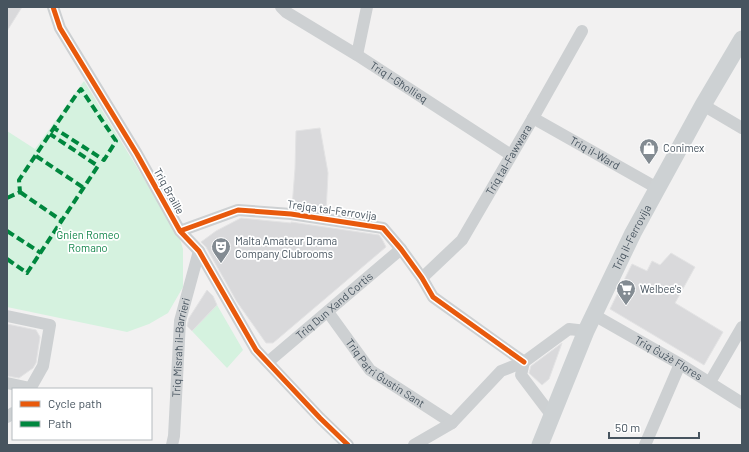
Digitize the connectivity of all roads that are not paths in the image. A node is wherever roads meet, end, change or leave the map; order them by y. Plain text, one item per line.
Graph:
1 (53, 7) edge
2 (368, 7) edge
3 (283, 10) edge
4 (582, 31) dead end
5 (742, 39) edge
6 (357, 55) junction
7 (703, 105) junction
8 (533, 118) junction
9 (742, 128) edge
10 (511, 155) junction
11 (657, 188) junction
12 (180, 231) junction
13 (401, 249) junction
14 (199, 251) junction
15 (422, 278) junction
16 (328, 312) junction
17 (594, 315) junction
18 (7, 316) edge
19 (742, 327) edge
20 (586, 331) junction
21 (268, 362) junction
22 (524, 362) junction
23 (680, 364) junction
24 (710, 382) junction
25 (7, 383) edge
26 (26, 388) edge
27 (31, 388) edge
28 (742, 403) edge
29 (552, 416) junction
30 (452, 423) junction
31 (172, 445) edge
32 (348, 445) edge
33 (414, 445) edge
34 (540, 445) edge
35 (645, 445) edge

1 - 12 street, Triq Braille
2 - 6 street
3 - 6 street, Triq l-Għollieq
4 - 8 street, Triq tal-Fawwara
5 - 7 main road, Triq il-Ferrovija
6 - 10 street, Triq l-Għollieq
7 - 9 street
7 - 11 main road, Triq il-Ferrovija
8 - 10 street, Triq tal-Fawwara
8 - 11 street, Triq il-Ward
10 - 15 street, Triq tal-Fawwara
11 - 17 main road, Triq il-Ferrovija
12 - 13 street, Trejqa tal-Ferrovija
12 - 14 street, Triq Braille
13 - 15 street, Trejqa tal-Ferrovija
13 - 16 street, Triq Dun Xand Cortis
14 - 21 street, Triq Braille
14 - 31 street, Triq Misraħ il-Barrieri
15 - 22 street, Trejqa tal-Ferrovija
16 - 21 street, Triq Dun Xand Cortis
16 - 30 street, Triq Patri Ġustin Sant
17 - 20 main road, Triq il-Ferrovija
17 - 23 street, Triq Ġużè Flores
18 - 27 street
19 - 24 street
20 - 22 street
20 - 29 main road, Triq il-Ferrovija
21 - 32 street, Triq Braille
22 - 29 street
22 - 30 street
23 - 24 street, Triq Ġużè Flores
23 - 35 street
24 - 28 street, Triq Ġużè Flores
25 - 26 street
29 - 34 main road, Triq il-Ferrovija
30 - 33 street

